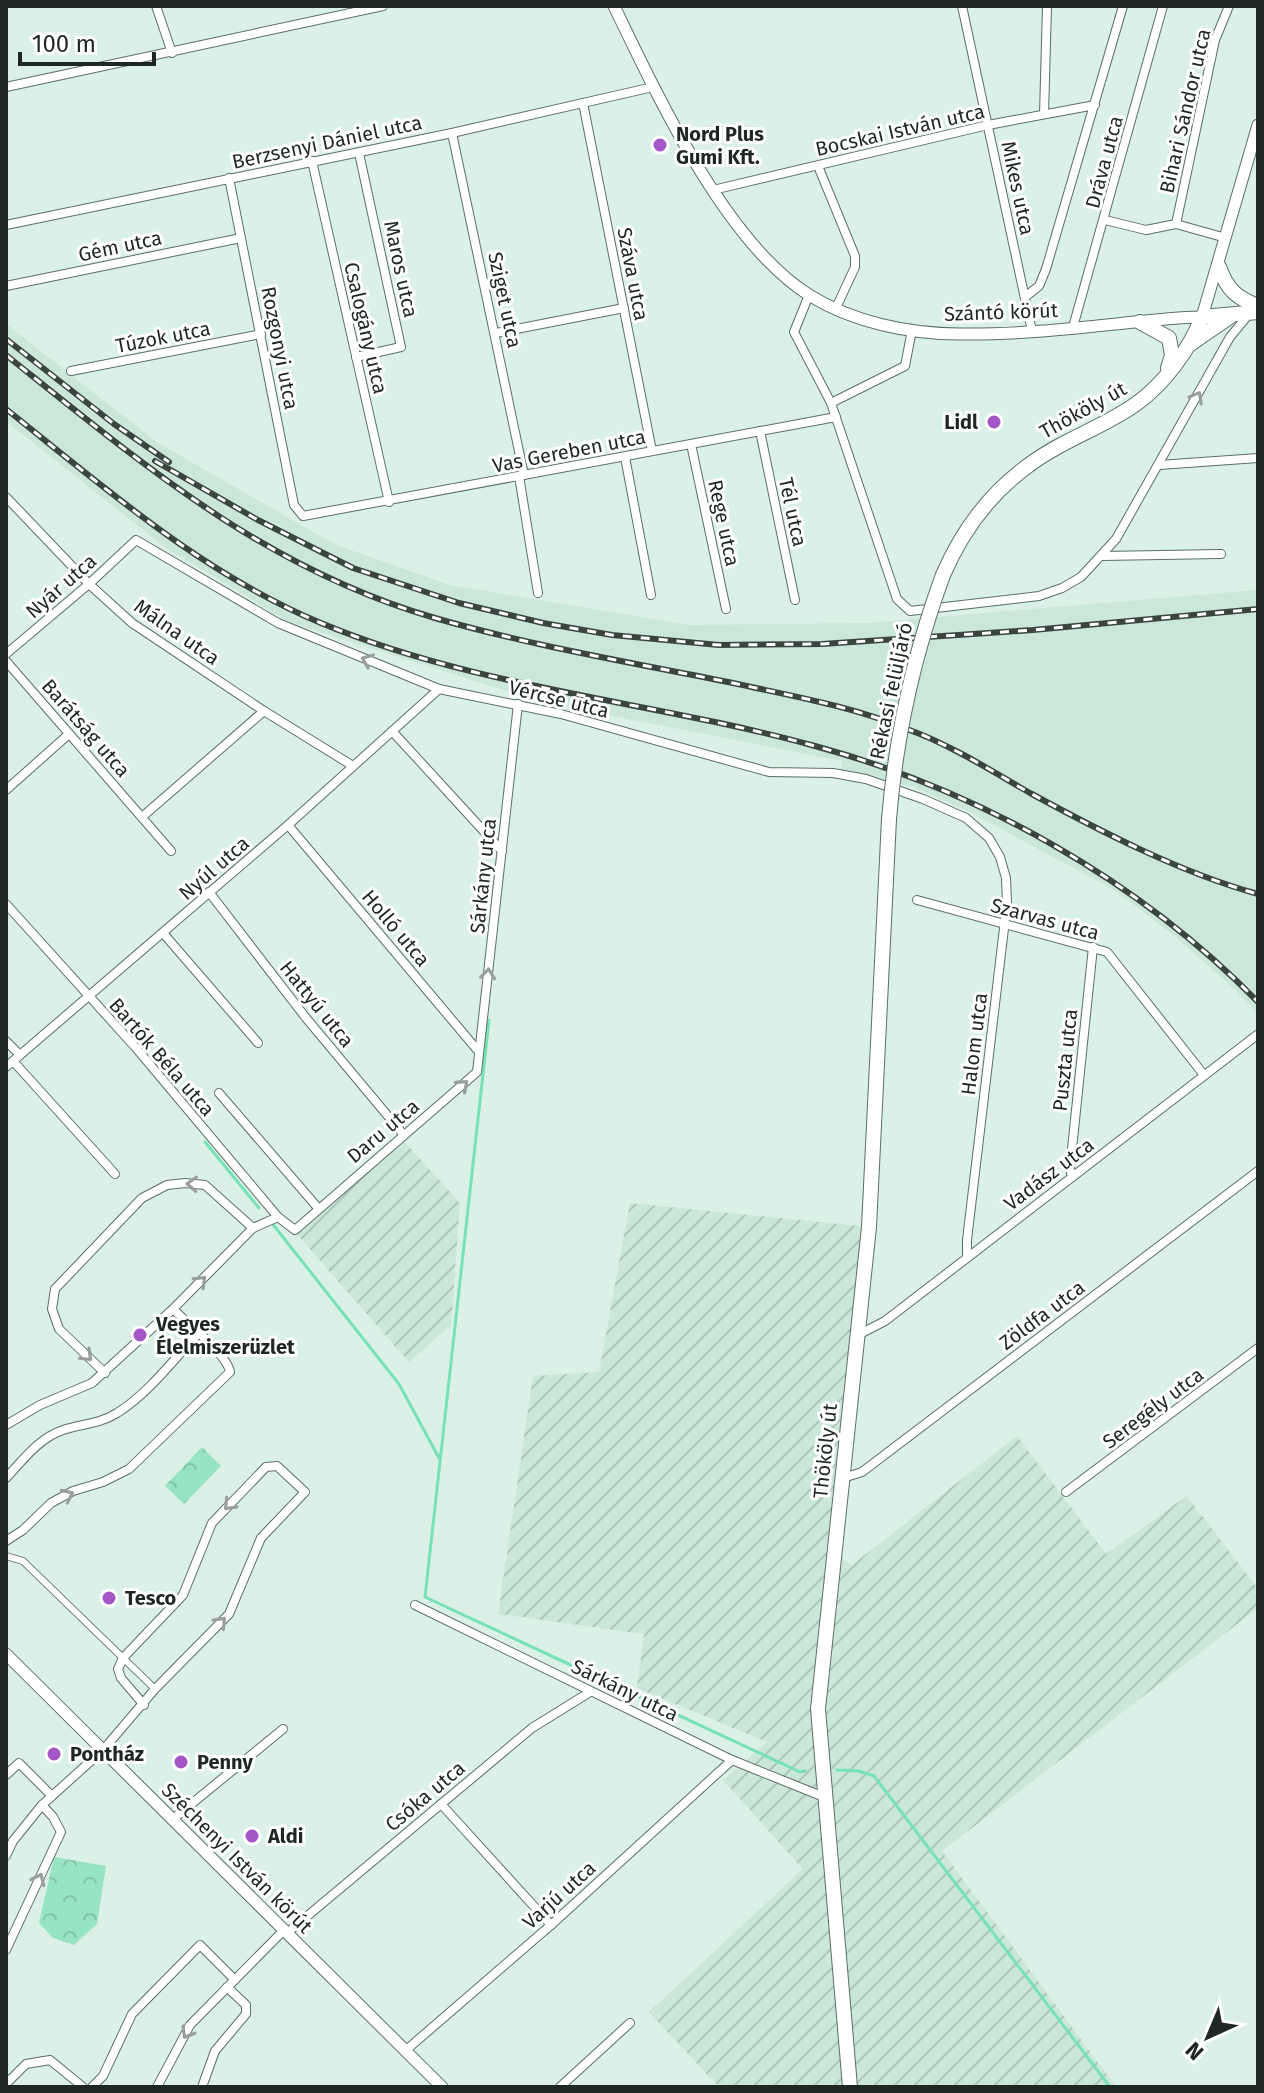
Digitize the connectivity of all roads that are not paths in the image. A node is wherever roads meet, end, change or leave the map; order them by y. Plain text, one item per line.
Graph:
1 (156, 6) edge
2 (383, 6) edge
3 (614, 6) edge
4 (962, 6) edge
5 (1047, 6) edge
6 (1123, 6) edge
7 (1163, 6) edge
8 (1229, 6) edge
9 (172, 53) junction
10 (6, 87) edge
11 (653, 87) junction
12 (583, 103) junction
13 (1095, 105) junction
14 (1044, 114) junction
15 (988, 125) junction
16 (1258, 125) edge
17 (452, 133) junction
18 (359, 153) junction
19 (312, 161) junction
20 (818, 166) junction
21 (229, 178) junction
22 (713, 190) junction
23 (1105, 220) junction
24 (1176, 224) junction
25 (6, 225) edge
26 (241, 238) junction
27 (1226, 238) junction
28 (1219, 267) junction
29 (6, 286) edge
30 (809, 295) junction
31 (1025, 297) junction
32 (624, 308) junction
33 (836, 308) junction
34 (1255, 311) edge
35 (1232, 316) junction
36 (1202, 317) junction
37 (1140, 322) junction
38 (1073, 327) junction
39 (912, 330) junction
40 (1032, 331) junction
41 (496, 333) junction
42 (261, 334) junction
43 (1188, 346) junction
44 (356, 357) junction
45 (71, 371) dead end
46 (1165, 376) junction
47 (831, 403) junction
48 (836, 417) junction
49 (760, 431) junction
50 (691, 444) junction
51 (652, 451) junction
52 (625, 457) junction
53 (1258, 458) edge
54 (1159, 465) junction
55 (522, 476) junction
56 (6, 497) edge
57 (389, 502) junction
58 (308, 517) joint
59 (136, 540) joint
60 (1221, 554) dead end
61 (1102, 556) junction
62 (943, 575) joint
63 (89, 584) junction
64 (538, 593) dead end
65 (651, 595) dead end
66 (795, 600) dead end
67 (726, 609) dead end
68 (6, 654) edge
69 (6, 661) edge
70 (439, 689) junction
71 (518, 704) junction
72 (264, 711) junction
73 (392, 731) junction
74 (69, 734) junction
75 (353, 766) junction
76 (6, 790) edge
77 (142, 817) junction
78 (889, 819) joint
79 (288, 825) junction
80 (989, 838) joint
81 (171, 851) dead end
82 (502, 851) junction
83 (209, 892) junction
84 (917, 900) dead end
85 (6, 904) edge
86 (1004, 924) junction
87 (163, 933) junction
88 (1093, 947) junction
89 (88, 996) junction
90 (1257, 1035) edge
91 (6, 1041) edge
92 (258, 1043) dead end
93 (479, 1052) junction
94 (13, 1061) edge
95 (1204, 1075) junction
96 (219, 1093) dead end
97 (403, 1134) junction
98 (1258, 1171) edge
99 (115, 1174) dead end
100 (1072, 1177) junction
101 (318, 1208) junction
102 (278, 1217) junction
103 (253, 1228) junction
104 (295, 1230) joint
105 (967, 1257) junction
106 (173, 1309) junction
107 (198, 1334) junction
108 (858, 1335) junction
109 (1258, 1348) edge
110 (105, 1373) junction
111 (6, 1425) edge
112 (6, 1478) edge
113 (843, 1478) junction
114 (1066, 1492) dead end
115 (6, 1541) edge
116 (6, 1556) edge
117 (415, 1605) dead end
118 (6, 1654) edge
119 (123, 1658) junction
120 (155, 1689) junction
121 (590, 1692) junction
122 (144, 1705) junction
123 (283, 1729) dead end
124 (103, 1750) junction
125 (732, 1760) junction
126 (6, 1775) edge
127 (52, 1796) junction
128 (824, 1797) junction
129 (441, 1804) junction
130 (42, 1805) junction
131 (173, 1819) junction
132 (6, 1856) edge
133 (551, 1925) junction
134 (286, 1932) junction
135 (6, 1950) edge
136 (235, 1980) junction
137 (227, 1987) junction
138 (630, 2023) dead end
139 (405, 2051) junction
140 (6, 2084) edge
141 (83, 2087) edge
142 (92, 2087) edge
143 (157, 2087) edge
144 (202, 2087) edge
145 (442, 2087) edge
146 (560, 2087) edge
147 (850, 2087) edge

1 - 9 street
2 - 9 street
3 - 11 street, Szántó körút
4 - 15 street, Mikes utca
5 - 14 street
6 - 13 street
7 - 23 street, Dráva utca
8 - 24 street, Bihari Sándor utca
9 - 10 street
11 - 12 street, Berzsenyi Dániel utca
11 - 22 street, Szántó körút
12 - 17 street, Berzsenyi Dániel utca
12 - 32 street, Száva utca
13 - 14 street, Bocskai István utca
13 - 31 street
14 - 15 street, Bocskai István utca
15 - 20 street, Bocskai István utca
15 - 31 street, Mikes utca
16 - 27 street, Thököly út
17 - 18 street, Berzsenyi Dániel utca
17 - 41 street, Sziget utca
18 - 19 street, Berzsenyi Dániel utca
18 - 44 street, Maros utca
19 - 21 street, Berzsenyi Dániel utca
19 - 44 street, Csalogány utca
20 - 22 street, Bocskai István utca
20 - 33 street
21 - 25 street, Berzsenyi Dániel utca
21 - 26 street, Rozgonyi utca
22 - 30 street, Szántó körút
23 - 24 street
23 - 38 street, Dráva utca
24 - 27 street
26 - 29 street, Gém utca
26 - 42 street, Rozgonyi utca
27 - 28 street, Thököly út
28 - 34 main road
28 - 36 street, Thököly út
30 - 33 street, Szántó körút
30 - 47 street
31 - 40 street, Mikes utca
32 - 41 street
32 - 51 street, Száva utca
33 - 39 street, Szántó körút
34 - 35 main road
54 -> 34 street
35 - 36 main road
35 - 43 main road
36 - 37 street, Szántó körút
36 - 43 main road, Thököly út
37 - 38 street, Szántó körút
37 - 46 main road
38 - 40 street, Szántó körút
39 - 40 street, Szántó körút
39 - 47 street
41 - 55 street, Sziget utca
42 - 45 street, Túzok utca
42 - 58 street, Rozgonyi utca
43 - 46 main road, Thököly út
44 - 57 street, Csalogány utca
46 - 62 main road, Thököly út
47 - 48 street
48 - 49 street, Vas Gereben utca
48 - 61 street
49 - 50 street, Vas Gereben utca
49 - 66 street, Tél utca
50 - 51 street, Vas Gereben utca
50 - 67 street, Rege utca
51 - 52 street, Vas Gereben utca
52 - 55 street, Vas Gereben utca
52 - 65 street
53 - 54 street
54 - 61 street
55 - 57 street, Vas Gereben utca
55 - 64 street, Sziget utca
56 - 63 street, Málna utca
57 - 58 street, Vas Gereben utca
59 - 63 street, Nyár utca
70 -> 59 street, Vércse utca
60 - 61 street
62 - 78 main road, Rékasi felüljáró, bridge
63 - 68 street, Nyár utca
63 - 72 street, Málna utca
69 - 74 street, Barátság utca
70 - 71 street, Vércse utca
70 - 73 street, Nyúl utca
71 - 80 street, Vércse utca
71 - 82 street, Sárkány utca
72 - 75 street, Málna utca
72 - 77 street
73 - 75 street, Nyúl utca
73 - 82 street
74 - 76 street
74 - 77 street, Barátság utca
75 - 79 street, Nyúl utca
77 - 81 street, Barátság utca
78 - 108 main road, Thököly út
79 - 83 street, Nyúl utca
79 - 93 street, Holló utca
80 - 86 street, Halom utca
93 -> 82 street, Sárkány utca
83 - 87 street, Nyúl utca
83 - 97 street, Hattyú utca
84 - 86 street, Szarvas utca
85 - 89 street, Bartók Béla utca
86 - 88 street, Szarvas utca
86 - 105 street, Halom utca
87 - 89 street, Nyúl utca
87 - 92 street
88 - 95 street, Szarvas utca
88 - 100 street, Puszta utca
89 - 94 street, Nyúl utca
89 - 102 street, Bartók Béla utca
90 - 95 street, Vadász utca
91 - 94 street
97 -> 93 street, Daru utca
94 - 99 street
95 - 100 street, Vadász utca
96 - 101 street
97 - 101 street, Daru utca
98 - 113 street, Zöldfa utca
100 - 105 street, Vadász utca
101 - 104 street, Daru utca
102 - 103 street
102 - 104 street, Bartók Béla utca
106 -> 103 street
103 -> 110 street
105 - 108 street, Vadász utca
106 - 107 street
106 - 110 street
107 - 112 street
115 -> 107 street
108 - 113 main road, Thököly út
109 - 114 street, Seregély utca
110 - 111 street
113 - 128 main road, Thököly út
116 - 119 street
117 - 121 street, Sárkány utca
118 - 124 street, Széchenyi István körút
119 - 120 street
120 -> 119 street
119 - 122 street
120 - 122 street
121 - 125 street, Sárkány utca
121 - 129 street, Csóka utca
122 - 124 street
123 - 131 street
124 - 127 street
124 - 131 street, Széchenyi István körút
125 - 128 street, Sárkány utca
125 - 133 street, Varjú utca
126 - 127 street
127 - 130 street
128 - 147 main road, Thököly út
129 - 133 street
129 - 134 street, Csóka utca
130 - 132 street
135 -> 130 street
131 - 134 street, Széchenyi István körút
133 - 139 street, Varjú utca
134 - 136 street, Csóka utca
134 - 139 street, Széchenyi István körút
136 - 137 street, Csóka utca
136 - 142 street
137 -> 143 street, Csóka utca
137 - 144 street
138 - 146 street
139 - 145 street, Széchenyi István körút
140 - 141 street

